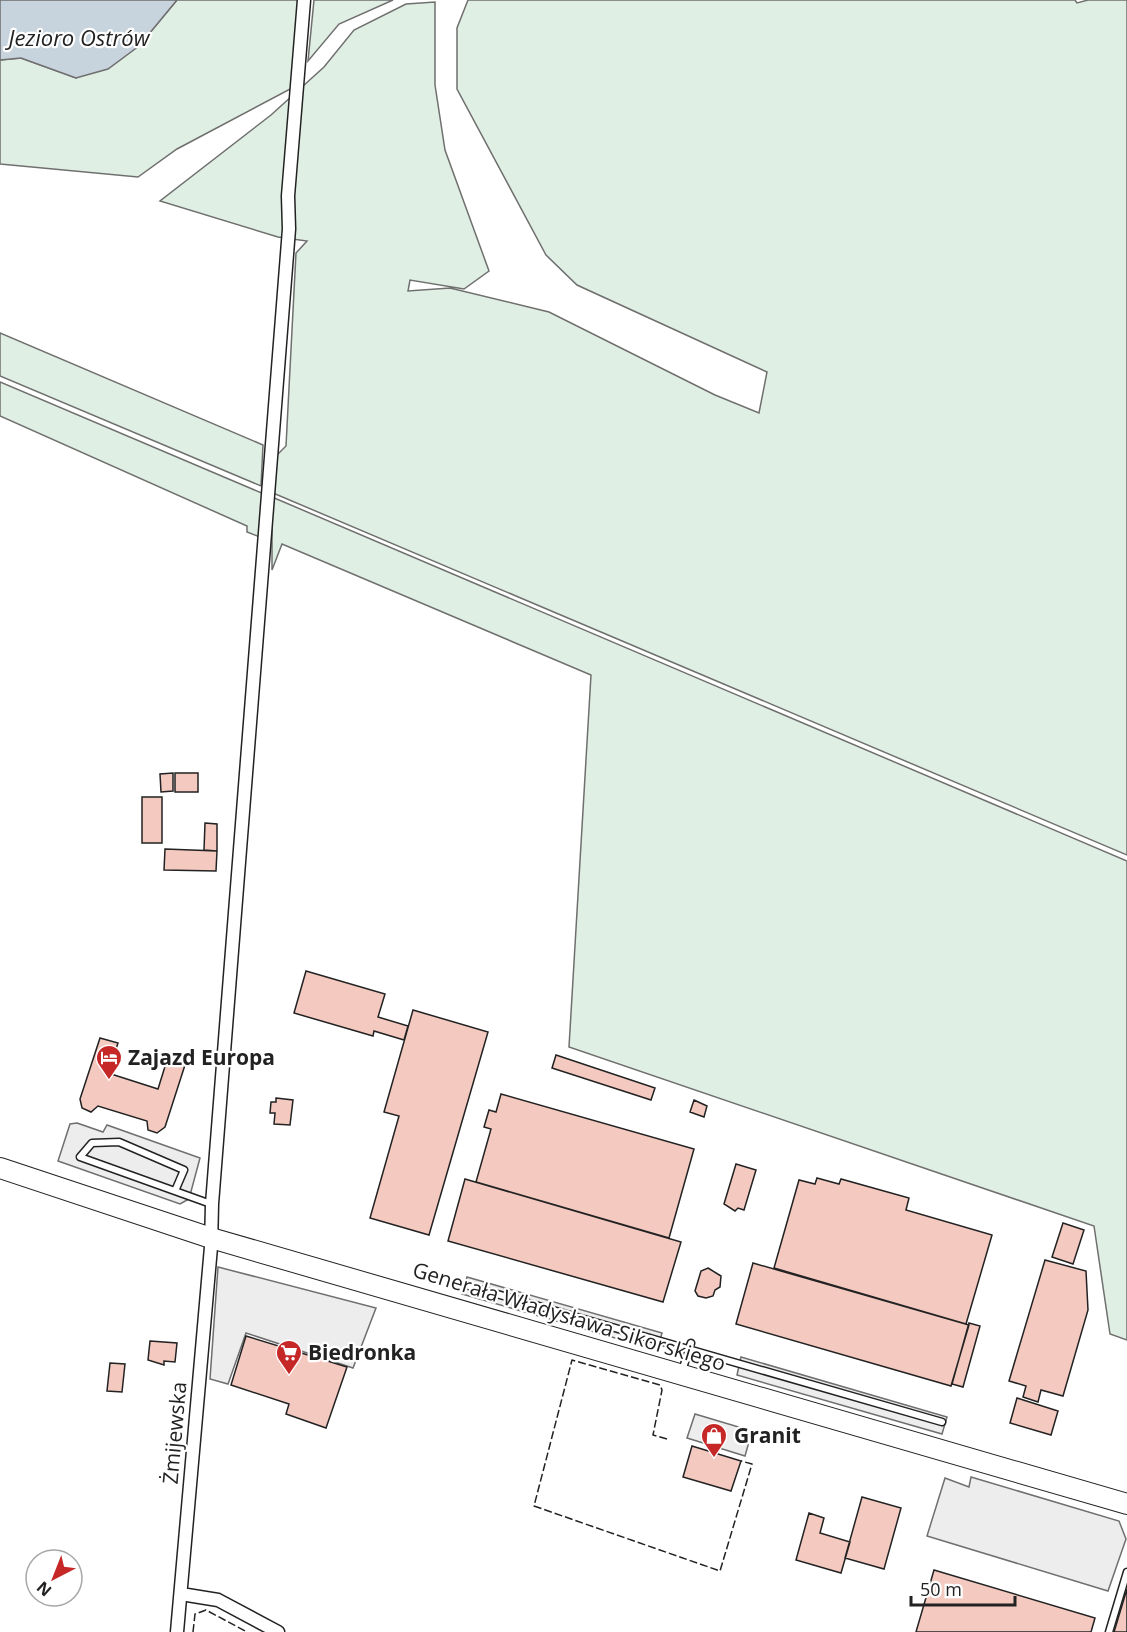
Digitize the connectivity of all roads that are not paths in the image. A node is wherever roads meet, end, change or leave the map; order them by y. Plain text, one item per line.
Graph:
1 (304, 0) edge
2 (0, 1168) edge
3 (176, 1191) junction
4 (212, 1204) junction
5 (211, 1238) junction
6 (469, 1286) dead end
7 (690, 1346) junction
8 (680, 1376) junction
9 (942, 1422) dead end
10 (1127, 1504) edge
11 (1127, 1572) edge
12 (181, 1594) junction
13 (177, 1632) edge
14 (278, 1632) edge
15 (1109, 1632) edge

1 - 4 street, Żmijewska
2 - 5 main road, Generała Władysława Sikorskiego
3 - 3 lane
3 - 4 lane
4 - 5 street, Żmijewska
5 - 8 main road, Generała Władysława Sikorskiego
5 - 12 street, Żmijewska
6 - 7 lane
7 - 8 lane
7 - 9 lane
8 - 10 main road, Generała Władysława Sikorskiego
11 - 15 lane
12 - 13 street, Żmijewska
12 - 14 street

